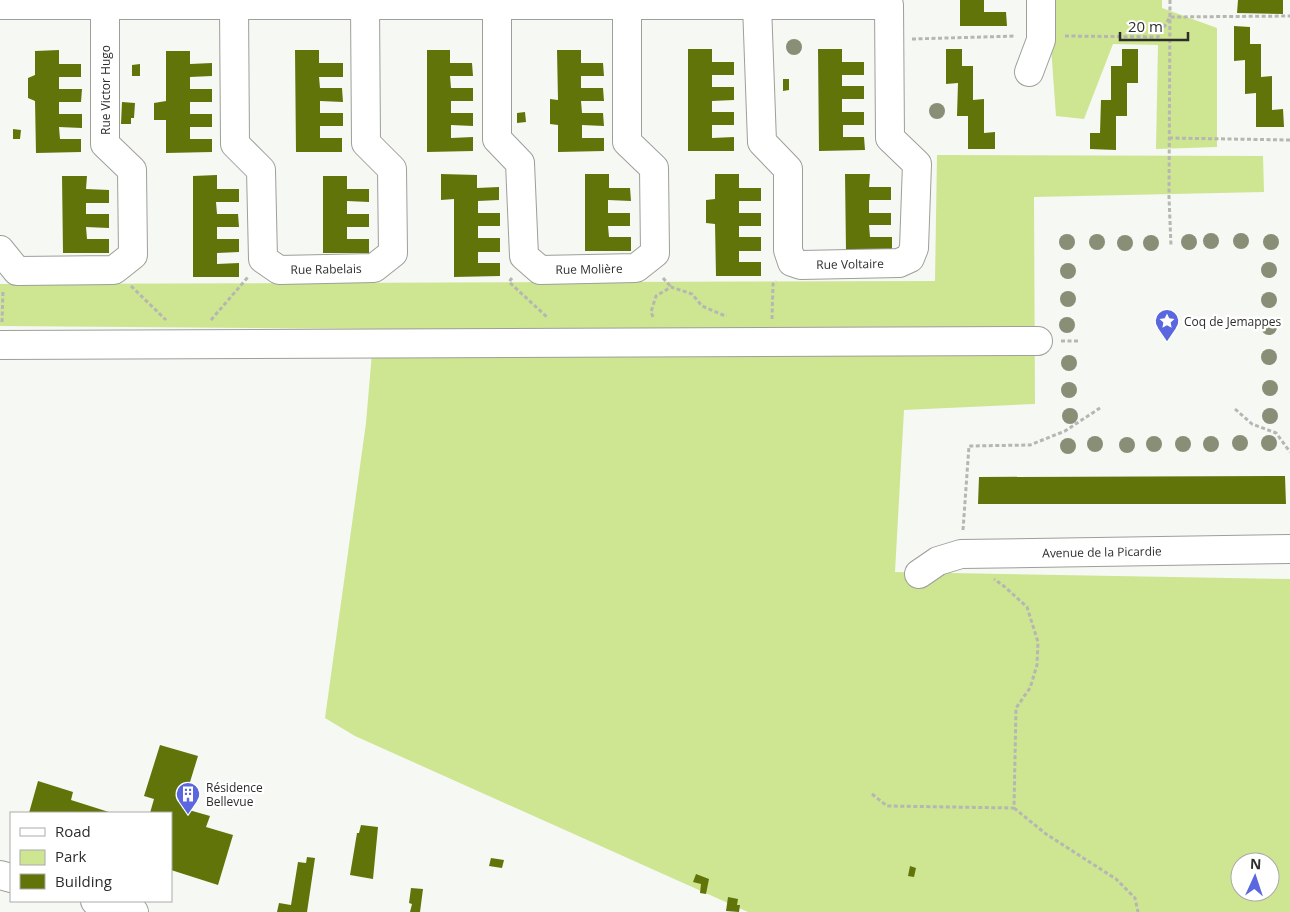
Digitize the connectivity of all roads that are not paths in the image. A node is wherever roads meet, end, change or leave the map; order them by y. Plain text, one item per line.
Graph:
1 (1041, 0) edge
2 (892, 2) edge
3 (13, 4) edge
4 (365, 5) junction
5 (496, 5) junction
6 (626, 5) junction
7 (758, 5) junction
8 (105, 6) junction
9 (234, 6) junction
10 (1029, 72) dead end
11 (3, 254) edge
12 (1038, 341) dead end
13 (1, 345) edge
14 (1290, 549) edge
15 (919, 574) dead end
16 (99, 902) edge
17 (134, 912) edge

1 - 10 street
2 - 7 street
2 - 7 street, Rue Voltaire
3 - 8 street
4 - 5 street
4 - 9 street
4 - 9 street, Rue Rabelais
5 - 6 street
5 - 6 street, Rue Molière
6 - 7 street
8 - 9 street
8 - 11 street, Rue Victor Hugo
12 - 13 street
14 - 15 street, Avenue de la Picardie
16 - 17 street

